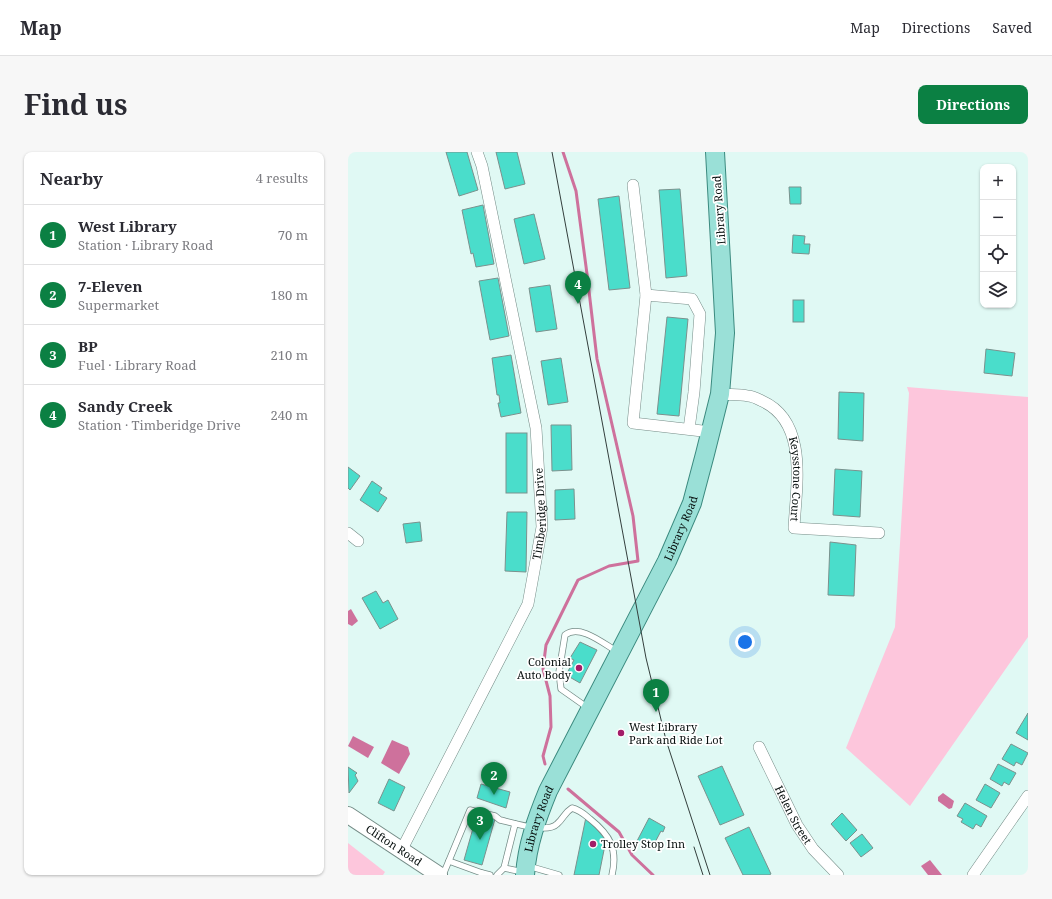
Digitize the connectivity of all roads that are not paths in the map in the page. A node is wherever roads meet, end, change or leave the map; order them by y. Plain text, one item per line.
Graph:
1 (477, 152) edge
2 (715, 152) edge
3 (633, 185) dead end
4 (646, 295) junction
5 (720, 394) junction
6 (689, 429) junction
7 (711, 432) junction
8 (348, 533) edge
9 (879, 533) dead end
10 (358, 541) dead end
11 (620, 653) junction
12 (590, 710) junction
13 (758, 748) dead end
14 (1028, 796) edge
15 (348, 815) edge
16 (515, 824) junction
17 (534, 827) junction
18 (401, 851) junction
19 (449, 861) junction
20 (504, 868) junction
21 (525, 871) edge
22 (482, 874) edge
23 (440, 875) edge
24 (443, 875) edge
25 (490, 875) edge
26 (497, 875) edge
27 (559, 875) edge
28 (612, 875) edge
29 (838, 875) edge
30 (973, 875) edge

1 - 18 street, Timberidge Drive
2 - 5 main road, Library Road
3 - 4 street
4 - 6 street
4 - 6 street
5 - 7 main road, Library Road
5 - 9 street, Keysstone Court
6 - 7 street
7 - 11 main road, Library Road
8 - 10 street
11 - 12 main road, Library Road
11 - 12 lane
12 - 17 main road, Library Road
13 - 29 street, Helen Street
14 - 30 street
15 - 18 main road, Clifton Road
16 - 17 lane
16 - 19 lane
16 - 20 lane
17 - 21 main road, Library Road
17 - 28 lane
18 - 23 main road, Clifton Road
19 - 22 lane
19 - 24 lane
20 - 21 lane
20 - 26 lane
21 - 27 lane
22 - 25 lane

